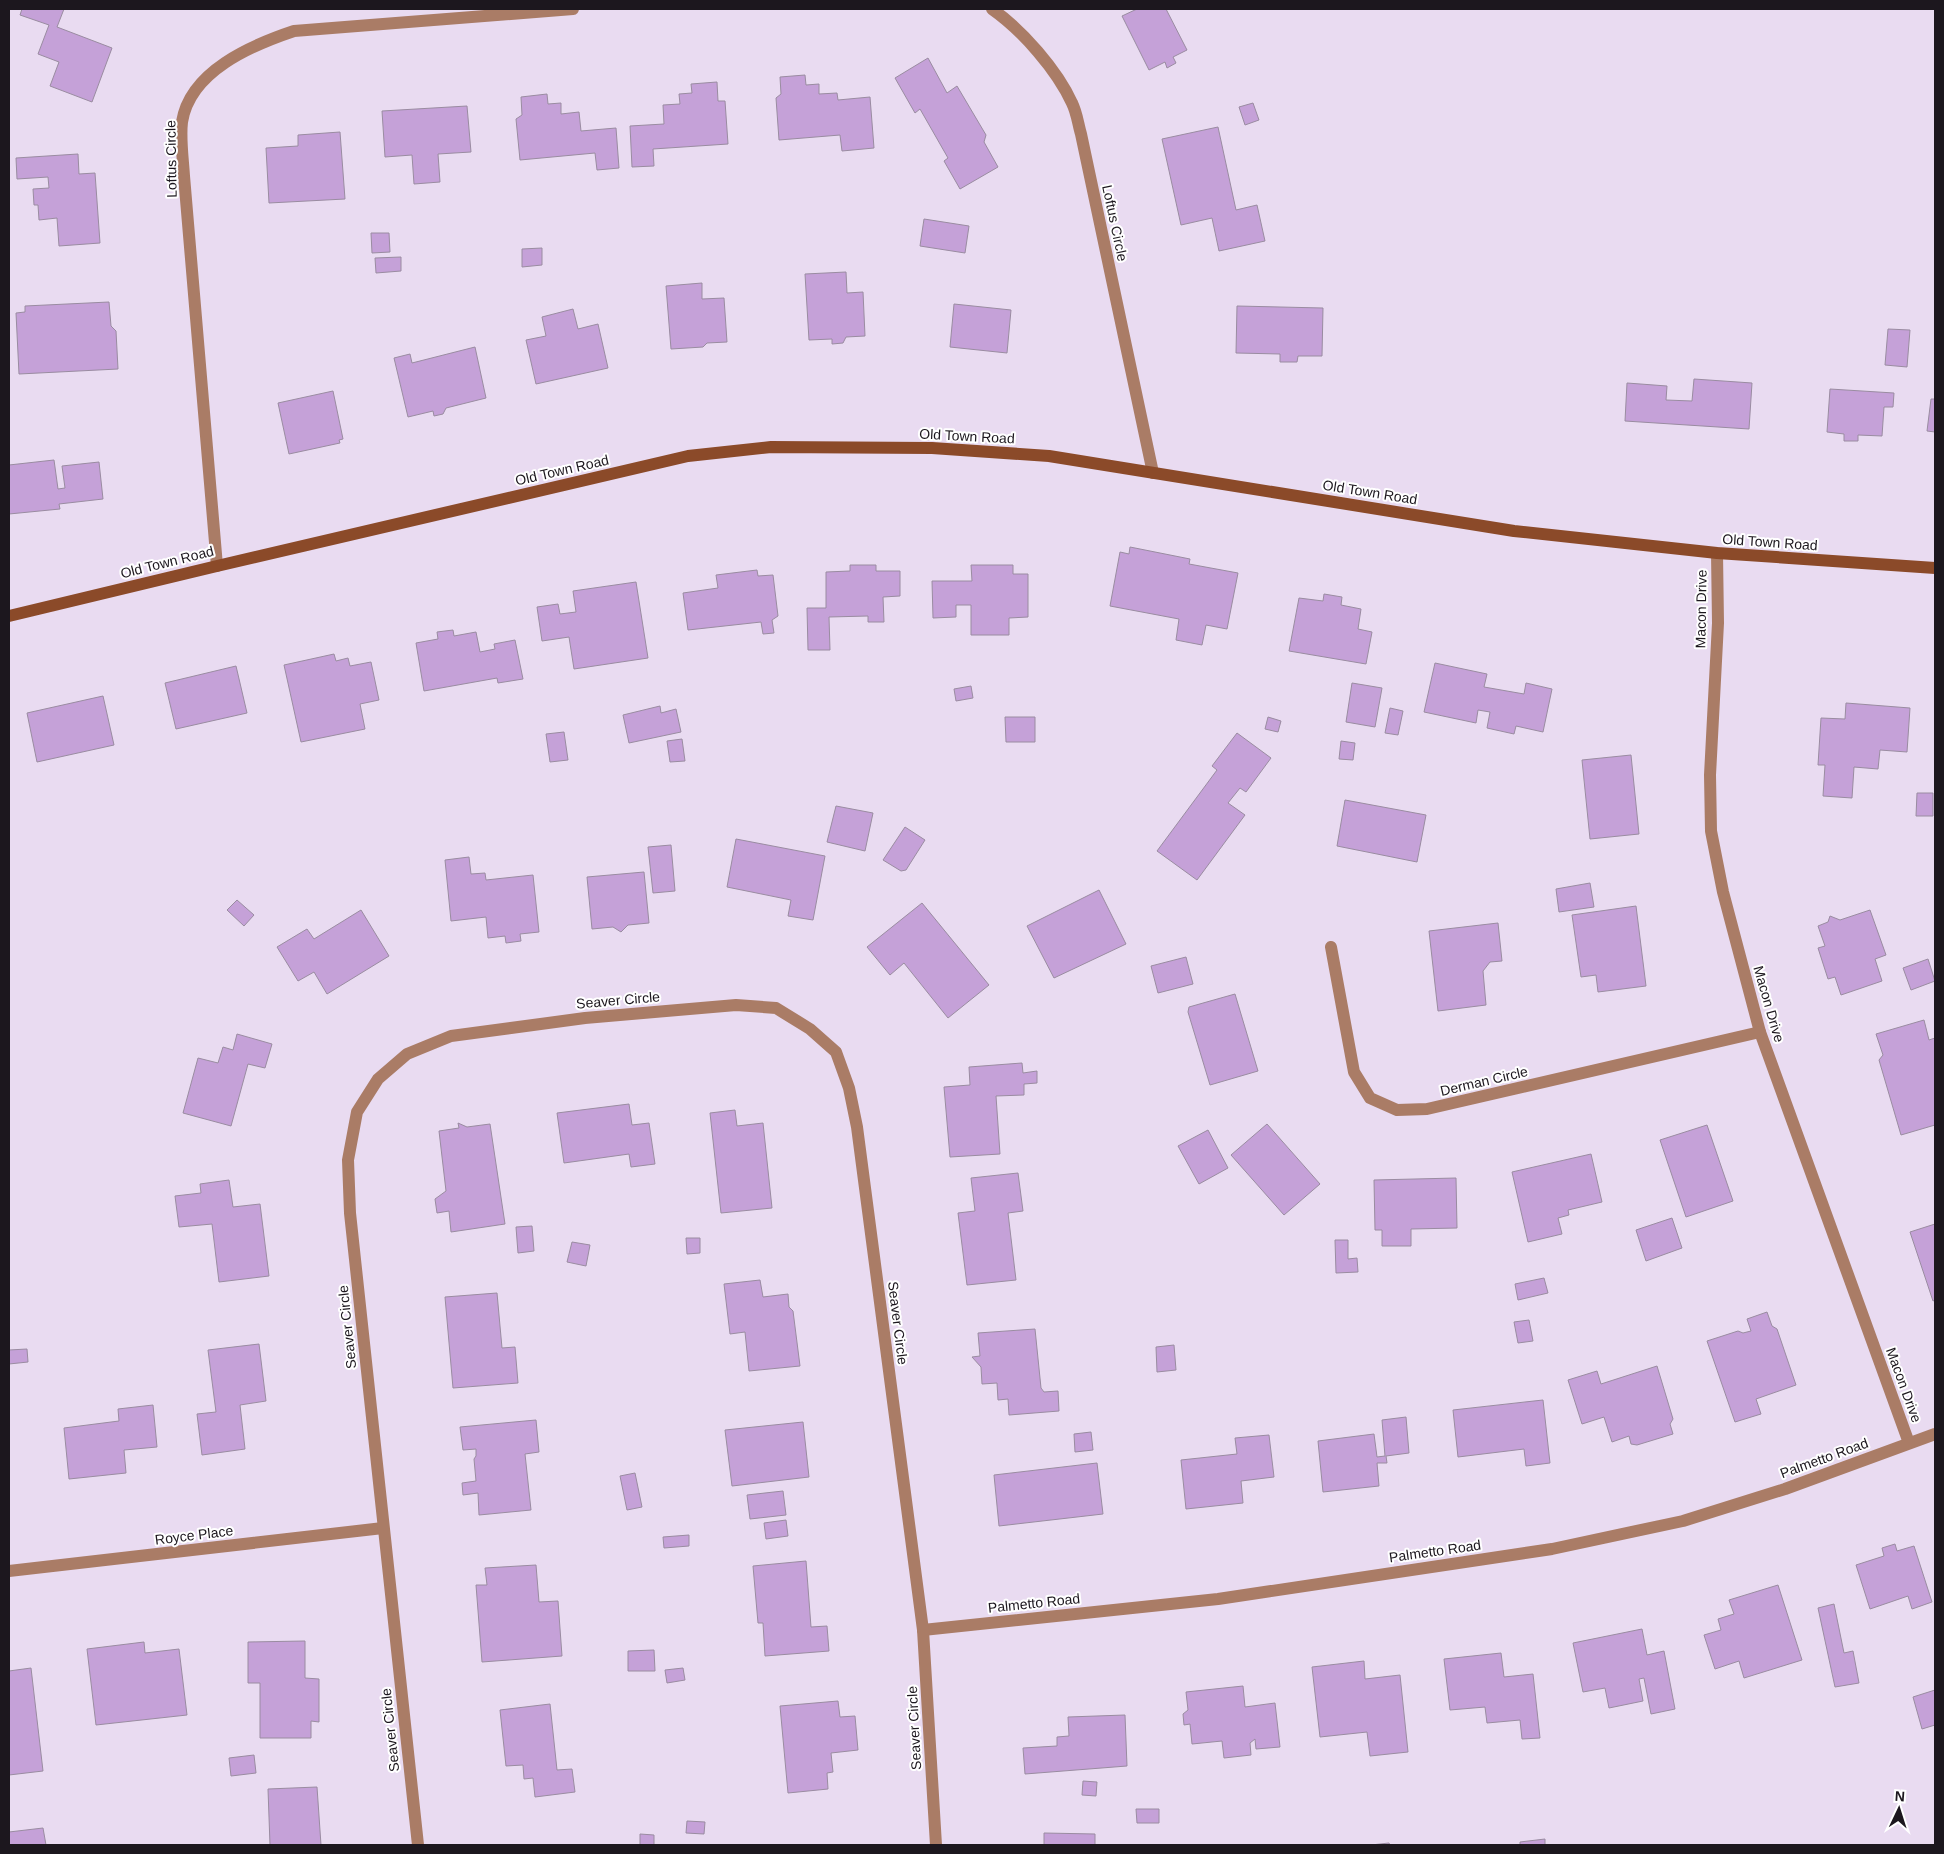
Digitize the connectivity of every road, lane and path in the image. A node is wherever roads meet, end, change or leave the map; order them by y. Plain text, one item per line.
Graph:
1 (573, 9) edge
2 (992, 9) edge
3 (1153, 473) junction
4 (1717, 553) junction
5 (217, 566) junction
6 (1935, 568) edge
7 (9, 616) edge
8 (1331, 947) dead end
9 (1760, 1032) junction
10 (1935, 1434) edge
11 (1909, 1443) junction
12 (383, 1528) junction
13 (9, 1571) edge
14 (924, 1630) junction
15 (418, 1845) edge
16 (936, 1845) edge

1 - 5 street, Loftus Circle
2 - 3 street, Loftus Circle
3 - 4 main road, Old Town Road
3 - 5 main road, Old Town Road
4 - 6 main road, Old Town Road
4 - 9 street, Macon Drive
5 - 7 main road, Old Town Road
8 - 9 street, Derman Circle
9 - 11 street, Macon Drive
10 - 11 street, Palmetto Road
11 - 14 street, Palmetto Road
12 - 13 street, Royce Place
12 - 14 street, Seaver Circle
12 - 15 street, Seaver Circle
14 - 16 street, Seaver Circle

